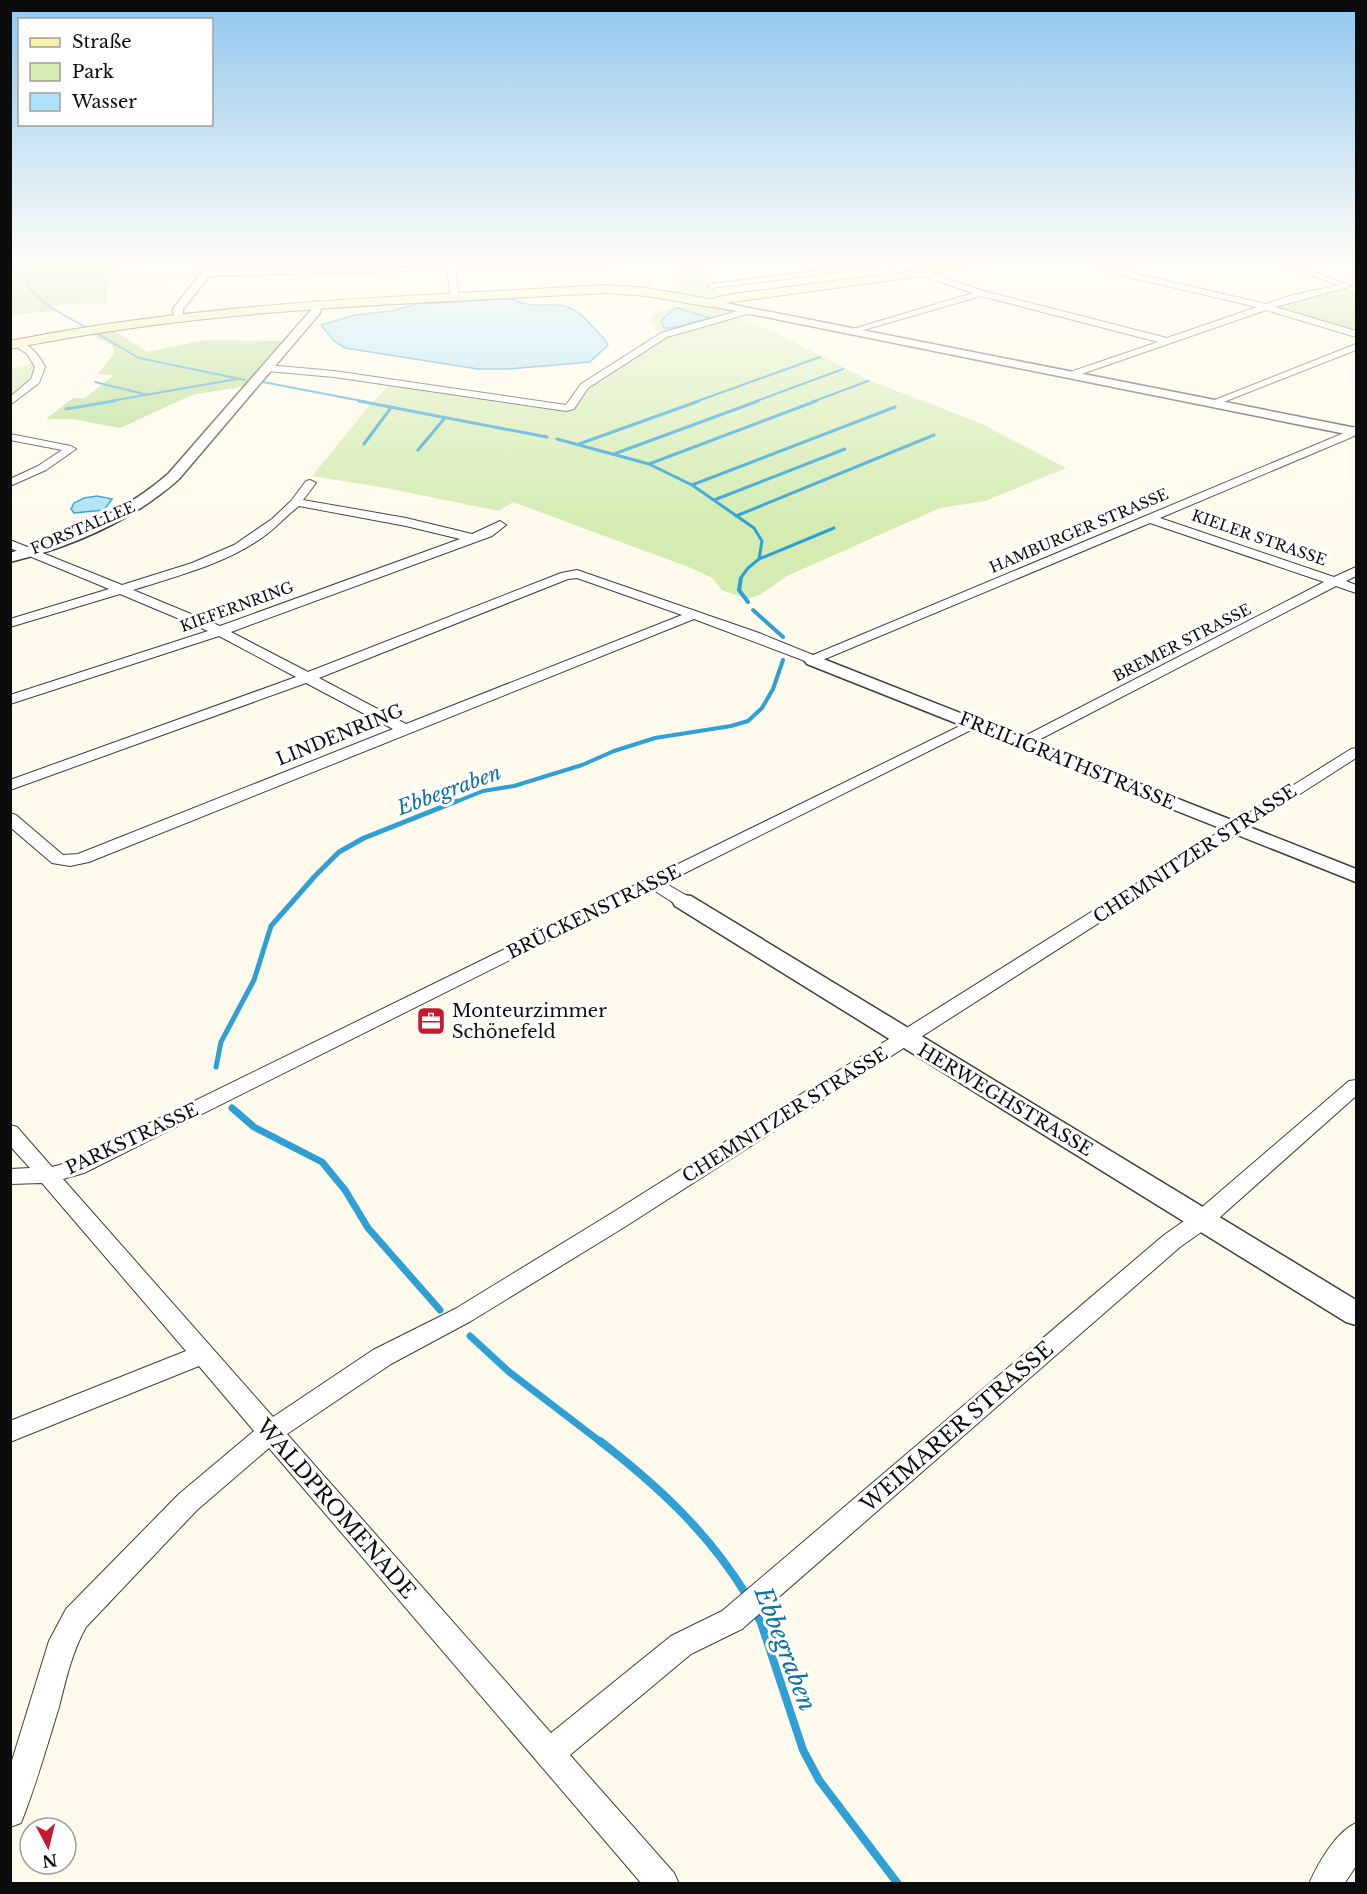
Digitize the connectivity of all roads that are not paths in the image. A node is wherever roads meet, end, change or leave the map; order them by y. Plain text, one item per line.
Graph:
1 (23, 349) edge
2 (283, 349) edge
3 (641, 349) edge
4 (942, 349) edge
5 (1142, 349) edge
6 (1350, 349) edge
7 (267, 368) junction
8 (1070, 375) junction
9 (10, 402) edge
10 (1212, 403) junction
11 (1355, 431) edge
12 (10, 437) edge
13 (10, 483) edge
14 (310, 483) dead end
15 (299, 503) junction
16 (1151, 519) junction
17 (500, 525) dead end
18 (473, 538) junction
19 (10, 543) edge
20 (31, 551) junction
21 (10, 558) edge
22 (1356, 571) edge
23 (1335, 582) junction
24 (123, 589) junction
25 (1356, 589) edge
26 (693, 615) junction
27 (10, 623) edge
28 (220, 631) junction
29 (813, 660) junction
30 (309, 677) junction
31 (10, 700) edge
32 (972, 724) junction
33 (406, 730) junction
34 (1022, 743) junction
35 (1356, 752) edge
36 (10, 785) edge
37 (10, 818) edge
38 (1238, 828) junction
39 (1356, 876) edge
40 (654, 883) junction
41 (683, 901) joint
42 (905, 1039) junction
43 (1356, 1086) edge
44 (216, 1100) joint
45 (10, 1132) edge
46 (48, 1175) junction
47 (10, 1177) edge
48 (1202, 1220) junction
49 (1356, 1314) edge
50 (201, 1354) junction
51 (10, 1432) edge
52 (270, 1432) junction
53 (549, 1754) junction
54 (10, 1812) edge
55 (1356, 1839) edge
56 (663, 1884) edge
57 (1325, 1884) edge

1 - 9 street
2 - 7 street, FORSTALLEE
3 - 7 street
4 - 8 street
5 - 8 street
6 - 10 street
7 - 20 street, FORSTALLEE
8 - 10 street
10 - 11 street
11 - 16 street, HAMBURGER STRASSE
12 - 13 street
14 - 15 street
15 - 18 street
15 - 24 street
16 - 23 street, KIELER STRASSE
16 - 29 street, HAMBURGER STRASSE
17 - 18 street, KIEFERNRING
18 - 28 street, KIEFERNRING
19 - 20 street
20 - 21 street, FORSTALLEE
20 - 24 street
22 - 23 street, BREMER STRASSE
23 - 25 street, KIELER STRASSE
23 - 34 street, BREMER STRASSE
24 - 27 street
24 - 28 street
26 - 29 street, FREILIGRATHSTRASSE
26 - 30 street
26 - 33 street, LINDENRING
28 - 30 street
28 - 31 street, KIEFERNRING
29 - 32 street, FREILIGRATHSTRASSE
30 - 33 street
30 - 36 street
32 - 34 street, FREILIGRATHSTRASSE
32 - 40 street, BRÜCKENSTRASSE
33 - 37 street, LINDENRING
34 - 38 street, FREILIGRATHSTRASSE
35 - 38 street, CHEMNITZER STRASSE
38 - 39 street, FREILIGRATHSTRASSE
38 - 42 street, CHEMNITZER STRASSE
40 - 41 street, HERWEGHSTRASSE
40 - 44 street, BRÜCKENSTRASSE
41 - 42 street, HERWEGHSTRASSE
42 - 48 street, HERWEGHSTRASSE
42 - 52 street, CHEMNITZER STRASSE
43 - 48 street, WEIMARER STRASSE
44 - 46 street, PARKSTRASSE
45 - 46 street, WALDPROMENADE
46 - 47 street, PARKSTRASSE
46 - 50 street, WALDPROMENADE
48 - 49 street, HERWEGHSTRASSE
48 - 53 street, WEIMARER STRASSE
50 - 51 street
50 - 52 street, WALDPROMENADE
52 - 53 street, WALDPROMENADE
52 - 54 street, CHEMNITZER STRASSE
53 - 56 street, WALDPROMENADE
55 - 57 street

